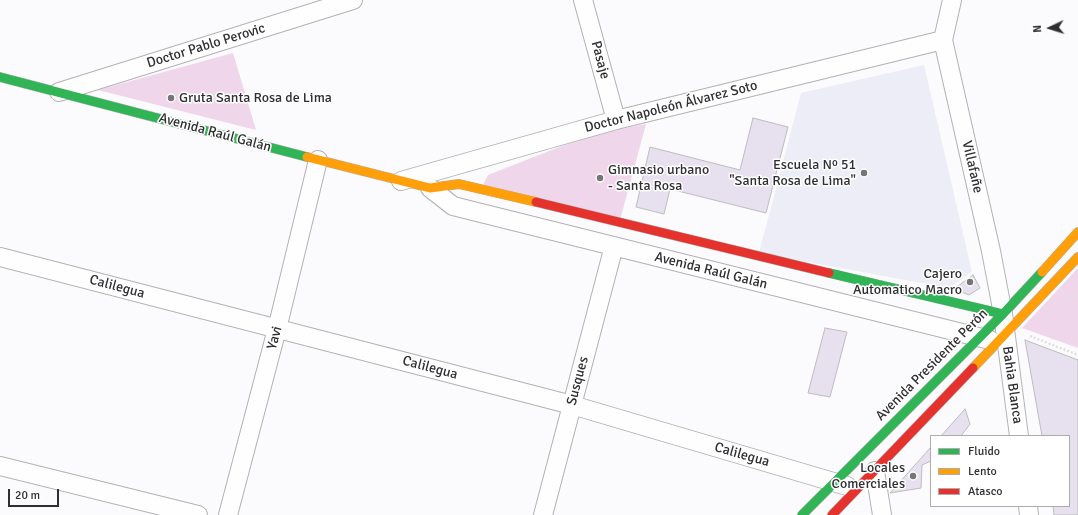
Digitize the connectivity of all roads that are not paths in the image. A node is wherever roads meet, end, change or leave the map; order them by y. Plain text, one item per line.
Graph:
1 (349, 0) edge
2 (583, 0) edge
3 (952, 0) edge
4 (943, 40) junction
5 (0, 77) edge
6 (59, 92) junction
7 (616, 120) junction
8 (318, 160) junction
9 (401, 181) junction
10 (430, 188) junction
11 (1078, 232) edge
12 (614, 246) junction
13 (1078, 256) edge
14 (0, 257) edge
15 (1003, 314) junction
16 (278, 329) junction
17 (978, 337) junction
18 (1001, 338) junction
19 (572, 405) junction
20 (1019, 435) edge
21 (0, 466) edge
22 (875, 471) junction
23 (834, 482) junction
24 (858, 489) junction
25 (198, 515) edge
26 (228, 515) edge
27 (543, 515) edge
28 (802, 515) edge
29 (832, 515) edge
30 (882, 515) edge

1 - 6 street, Doctor Pablo Perovic
2 - 7 street, Pasaje
3 - 4 street, Villafañe
4 - 7 street, Doctor Napoleón Álvarez Soto
4 - 15 street, Villafañe
5 - 6 street, Avenida Raúl Galán
6 - 8 street, Avenida Raúl Galán
7 - 9 street, Doctor Napoleón Álvarez Soto
8 - 9 street, Avenida Raúl Galán
8 - 16 street, Yavi
9 - 10 street, Avenida Raúl Galán
10 - 12 street, Avenida Raúl Galán
10 - 15 street, Avenida Raúl Galán
11 - 15 street, Avenida Presidente Perón
12 - 17 street, Avenida Raúl Galán
12 - 19 street, Susques
13 - 18 street
14 - 16 street, Calilegua
15 - 17 street, Avenida Presidente Perón
15 - 18 street, Villafañe
16 - 19 street, Calilegua
16 - 26 street, Yavi
17 - 18 street, Avenida Raúl Galán
17 - 23 street, Avenida Presidente Perón
18 - 20 street, Bahia Blanca
18 - 22 street
19 - 23 street, Calilegua
19 - 27 street, Susques
21 - 25 street
22 - 24 street
22 - 30 street
23 - 24 street, Calilegua
23 - 28 street, Avenida Presidente Perón
24 - 29 street

